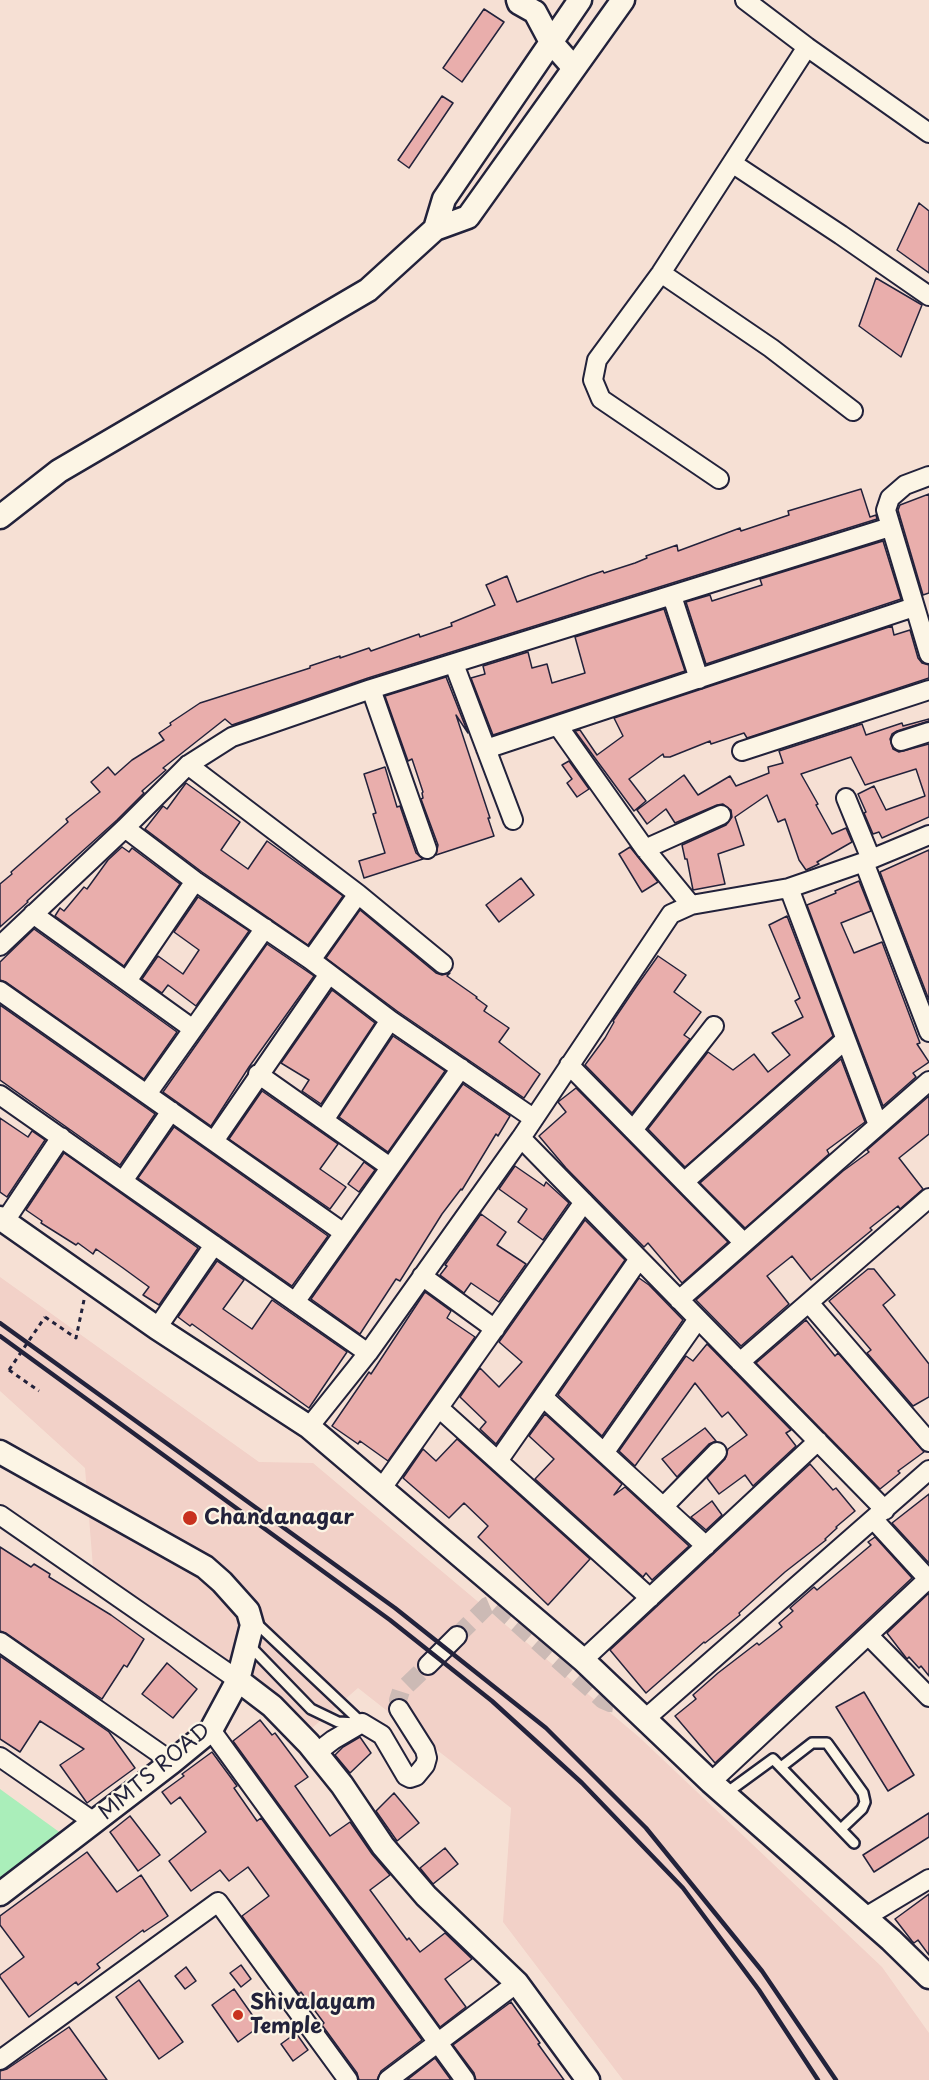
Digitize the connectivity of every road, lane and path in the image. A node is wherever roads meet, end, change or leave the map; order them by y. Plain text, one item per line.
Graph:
1 (580, 0) edge
2 (623, 0) edge
3 (745, 0) edge
4 (529, 4) edge
5 (551, 42) junction
6 (807, 47) junction
7 (574, 68) junction
8 (929, 133) edge
9 (732, 163) junction
10 (435, 229) junction
11 (661, 273) junction
12 (929, 297) edge
13 (853, 411) dead end
14 (929, 477) edge
15 (719, 479) dead end
16 (0, 517) edge
17 (890, 527) junction
18 (672, 596) junction
19 (914, 607) junction
20 (929, 654) edge
21 (453, 664) junction
22 (699, 679) junction
23 (371, 689) junction
24 (929, 690) edge
25 (558, 726) junction
26 (929, 732) edge
27 (901, 741) dead end
28 (486, 749) junction
29 (742, 751) dead end
30 (188, 765) junction
31 (846, 798) dead end
32 (721, 815) dead end
33 (513, 820) dead end
34 (125, 828) junction
35 (929, 835) edge
36 (427, 849) dead end
37 (645, 849) junction
38 (868, 861) junction
39 (195, 881) junction
40 (789, 888) junction
41 (358, 894) junction
42 (691, 905) junction
43 (33, 914) junction
44 (265, 928) junction
45 (0, 946) edge
46 (311, 960) junction
47 (443, 964) dead end
48 (329, 974) junction
49 (127, 981) junction
50 (0, 991) edge
51 (390, 1020) junction
52 (714, 1026) dead end
53 (193, 1029) junction
54 (929, 1032) edge
55 (845, 1040) junction
56 (569, 1065) junction
57 (461, 1068) junction
58 (258, 1074) junction
59 (929, 1081) edge
60 (147, 1094) junction
61 (0, 1095) edge
62 (171, 1111) junction
63 (533, 1118) junction
64 (324, 1120) junction
65 (878, 1125) junction
66 (633, 1130) junction
67 (61, 1137) junction
68 (521, 1138) junction
69 (213, 1141) junction
70 (390, 1167) junction
71 (123, 1181) junction
72 (684, 1182) junction
73 (929, 1198) edge
74 (584, 1202) junction
75 (2, 1219) edge
76 (344, 1233) junction
77 (744, 1244) junction
78 (214, 1245) junction
79 (639, 1259) junction
80 (422, 1276) junction
81 (88, 1278) junction
82 (679, 1300) junction
83 (295, 1302) junction
84 (809, 1303) junction
85 (698, 1319) junction
86 (156, 1328) junction
87 (495, 1329) junction
88 (368, 1353) junction
89 (740, 1362) junction
90 (39, 1390) dead end
91 (543, 1397) junction
92 (439, 1408) junction
93 (309, 1427) junction
94 (818, 1442) junction
95 (929, 1442) edge
96 (0, 1452) edge
97 (717, 1452) dead end
98 (604, 1453) junction
99 (498, 1461) junction
100 (929, 1470) edge
101 (382, 1488) junction
102 (663, 1507) junction
103 (0, 1515) edge
104 (879, 1515) junction
105 (706, 1546) junction
106 (929, 1580) edge
107 (650, 1598) junction
108 (250, 1614) junction
109 (457, 1636) tunnel mouth
110 (869, 1636) junction
111 (0, 1642) edge
112 (247, 1644) junction
113 (583, 1660) junction
114 (428, 1665) tunnel mouth
115 (238, 1680) junction
116 (929, 1697) edge
117 (399, 1709) dead end
118 (645, 1719) junction
119 (362, 1723) junction
120 (211, 1730) junction
121 (316, 1753) junction
122 (0, 1757) edge
123 (172, 1762) junction
124 (781, 1767) junction
125 (718, 1788) junction
126 (94, 1822) junction
127 (841, 1829) junction
128 (854, 1843) dead end
129 (929, 1880) edge
130 (0, 1894) edge
131 (864, 1917) junction
132 (929, 1977) edge
133 (517, 1983) junction
134 (437, 2043) junction
135 (0, 2060) edge
136 (348, 2080) edge
137 (388, 2080) edge
138 (465, 2080) edge
139 (588, 2080) edge

1 - 5 street
2 - 7 street
3 - 6 street
4 - 5 street
5 - 7 street
5 - 10 street
6 - 8 street
6 - 9 street
7 - 10 street
9 - 11 street
9 - 12 street
10 - 16 street
11 - 13 street
11 - 15 street
14 - 17 street
17 - 18 street
17 - 19 street
18 - 21 street
18 - 22 street
19 - 20 street
19 - 22 street
21 - 23 street
21 - 28 street
22 - 25 street
23 - 30 street
23 - 36 street
24 - 29 street
25 - 28 street
25 - 37 street
26 - 27 street
28 - 33 street
30 - 34 street
30 - 41 street
31 - 38 street
32 - 37 street
34 - 39 street
34 - 43 street
35 - 38 street
37 - 42 street
38 - 40 street
38 - 54 street
39 - 44 street
39 - 49 street
40 - 42 street
40 - 55 street
41 - 46 street
41 - 47 street
42 - 56 street
43 - 45 street
43 - 49 street
44 - 46 street
44 - 53 street
46 - 48 street
48 - 51 street
48 - 58 street
49 - 53 street
50 - 60 street
51 - 57 street
51 - 64 street
52 - 66 street
53 - 60 street
55 - 65 street
55 - 72 street
56 - 63 street
56 - 66 street
57 - 63 street
57 - 70 street
58 - 64 street
58 - 69 street
59 - 65 street
60 - 62 street
61 - 67 street
62 - 69 street
62 - 71 street
63 - 68 street
64 - 70 street
65 - 77 street
66 - 72 street
67 - 71 street
67 - 75 street
68 - 74 street
68 - 80 street
69 - 76 street
70 - 76 street
71 - 78 street
72 - 77 street
73 - 84 street
74 - 79 street
74 - 87 street
75 - 81 street
76 - 83 street
77 - 82 street
78 - 83 street
78 - 86 street
79 - 82 street
79 - 91 street
80 - 87 street
80 - 88 street
81 - 86 street
81 - 90 path, bridge
82 - 85 street
83 - 88 street
84 - 89 street
84 - 95 street
85 - 89 street
85 - 98 street
86 - 93 street
87 - 92 street
88 - 93 street
89 - 94 street
91 - 98 street
91 - 99 street
92 - 99 street
92 - 101 street
93 - 101 street
94 - 104 street
94 - 105 street
96 - 108 street
97 - 102 street
98 - 102 street
99 - 107 street
100 - 104 street
101 - 113 street
102 - 105 street
103 - 115 street
104 - 106 street
104 - 118 street
105 - 107 street
106 - 110 street
107 - 113 street
108 - 112 street, MMTS ROAD
108 - 119 lane
109 - 114 street
110 - 116 street
110 - 125 street
111 - 123 street
112 - 115 street, MMTS ROAD
112 - 119 lane
113 - 118 street
115 - 120 street, MMTS ROAD
115 - 121 street
117 - 119 street
118 - 125 street
119 - 121 street
120 - 123 street, MMTS ROAD
120 - 134 street
121 - 133 street
122 - 126 street
123 - 126 street, MMTS ROAD
124 - 125 lane
124 - 127 lane
124 - 127 lane
125 - 131 street
126 - 130 street, MMTS ROAD
127 - 128 lane
129 - 131 street
131 - 132 street
133 - 134 street
133 - 139 street
134 - 137 street
134 - 138 street
135 - 136 street

